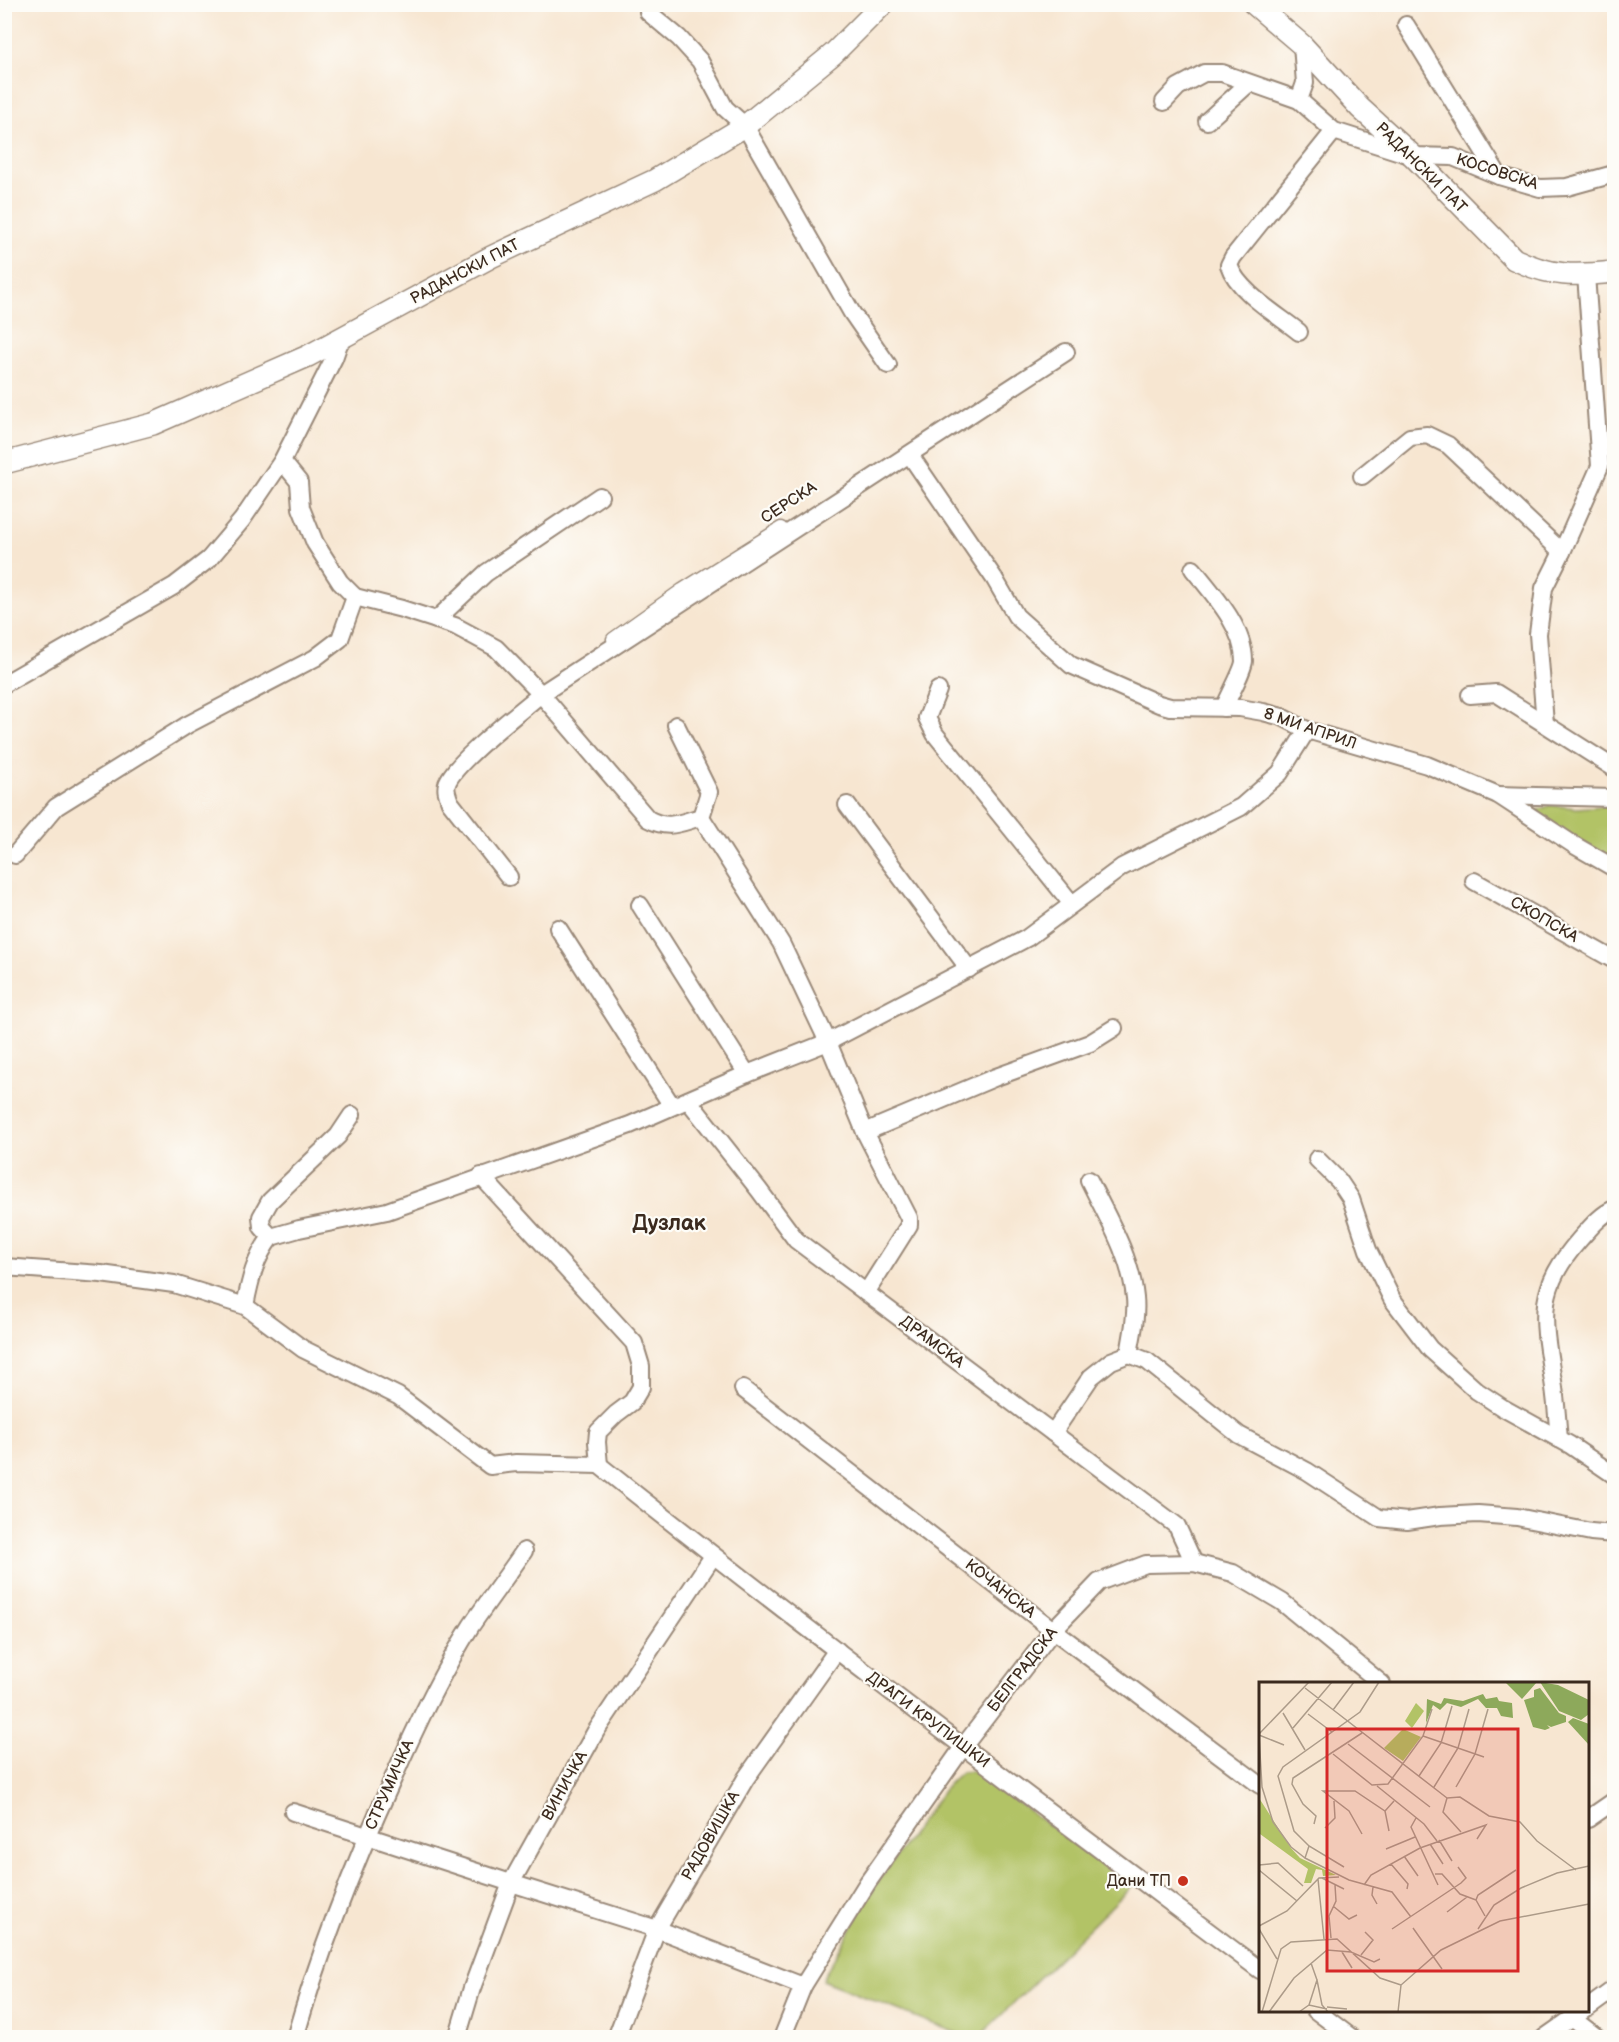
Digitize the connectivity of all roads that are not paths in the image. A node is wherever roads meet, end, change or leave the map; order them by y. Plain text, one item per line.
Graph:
1 (883, 4) edge
2 (1254, 4) edge
3 (648, 12) dead end
4 (1406, 25) dead end
5 (1302, 45) junction
6 (1248, 84) junction
7 (1299, 100) junction
8 (1164, 102) dead end
9 (1207, 121) dead end
10 (745, 126) junction
11 (1334, 131) junction
12 (1413, 156) junction
13 (1614, 174) edge
14 (1499, 176) junction
15 (1614, 272) edge
16 (1586, 275) junction
17 (1299, 332) dead end
18 (341, 338) junction
19 (1062, 355) joint
20 (888, 365) dead end
21 (910, 455) junction
22 (282, 461) junction
23 (4, 464) edge
24 (1362, 476) dead end
25 (600, 496) dead end
26 (1562, 552) junction
27 (1193, 569) dead end
28 (355, 597) junction
29 (436, 620) junction
30 (4, 684) edge
31 (938, 690) dead end
32 (541, 694) junction
33 (1470, 695) dead end
34 (1224, 708) junction
35 (1545, 724) junction
36 (676, 725) dead end
37 (1307, 730) junction
38 (1614, 768) edge
39 (1498, 795) junction
40 (1614, 798) edge
41 (847, 805) dead end
42 (701, 817) junction
43 (15, 855) dead end
44 (1614, 868) edge
45 (509, 877) dead end
46 (1474, 881) dead end
47 (1072, 904) junction
48 (640, 905) dead end
49 (558, 928) dead end
50 (1614, 960) edge
51 (969, 969) junction
52 (1114, 1028) dead end
53 (828, 1042) junction
54 (747, 1074) junction
55 (688, 1100) junction
56 (672, 1106) junction
57 (352, 1115) dead end
58 (865, 1132) junction
59 (1317, 1159) dead end
60 (481, 1176) junction
61 (1089, 1180) dead end
62 (1614, 1209) edge
63 (272, 1237) junction
64 (4, 1267) edge
65 (866, 1293) junction
66 (245, 1306) junction
67 (1129, 1354) junction
68 (744, 1389) dead end
69 (1053, 1433) junction
70 (1559, 1439) junction
71 (599, 1465) junction
72 (1614, 1474) edge
73 (1614, 1534) edge
74 (524, 1551) dead end
75 (713, 1556) junction
76 (1194, 1563) junction
77 (1053, 1630) junction
78 (837, 1650) junction
79 (1381, 1682) edge
80 (963, 1747) junction
81 (1259, 1784) edge
82 (1614, 1801) edge
83 (293, 1812) dead end
84 (1589, 1818) edge
85 (367, 1836) junction
86 (510, 1883) junction
87 (657, 1929) junction
88 (1259, 1969) edge
89 (803, 1986) junction
90 (1614, 1989) edge
91 (1589, 2006) edge
92 (1317, 2012) edge
93 (1581, 2012) edge
94 (295, 2037) edge
95 (457, 2037) edge
96 (616, 2037) edge
97 (782, 2037) edge
98 (1352, 2037) edge
99 (1544, 2037) edge
100 (1598, 2037) edge

1 - 10 street, РАДАНСКИ ПАТ
2 - 5 street, РАДАНСКИ ПАТ
3 - 10 street
4 - 14 street
5 - 7 street
5 - 12 street, РАДАНСКИ ПАТ
6 - 7 street
6 - 8 street
6 - 9 street
7 - 11 street
10 - 18 street, РАДАНСКИ ПАТ
10 - 20 street
11 - 12 street, КОСОВСКА
11 - 17 street
12 - 14 street, КОСОВСКА
12 - 16 street, РАДАНСКИ ПАТ
13 - 14 street, КОСОВСКА
15 - 16 street, РАДАНСКИ ПАТ
16 - 26 street
18 - 22 street
18 - 23 street, РАДАНСКИ ПАТ
19 - 21 street
19 - 32 street, СЕРСКА
21 - 32 street
21 - 34 street, 8 МИ АПРИЛ
22 - 28 street
22 - 30 street
24 - 26 street
25 - 29 street
26 - 35 street
27 - 34 street
28 - 29 street
28 - 43 street
29 - 32 street
31 - 47 street
32 - 42 street
32 - 45 street
33 - 35 street
34 - 37 street, 8 МИ АПРИЛ
35 - 38 street
36 - 42 street
37 - 39 street, 8 МИ АПРИЛ
37 - 47 street
39 - 40 street
39 - 44 street, 8 МИ АПРИЛ
41 - 51 street
42 - 53 street
46 - 50 street, СКОПСКА
47 - 51 street
48 - 54 street
49 - 56 street
51 - 53 street
52 - 58 street
53 - 54 street
53 - 58 street
54 - 55 street
55 - 56 street
55 - 65 street, ДРАМСКА
56 - 60 street
57 - 63 street
58 - 65 street
59 - 70 street
60 - 63 street
60 - 71 street
61 - 67 street
62 - 70 street
63 - 66 street
64 - 66 street
65 - 69 street, ДРАМСКА
66 - 71 street
67 - 69 street
67 - 73 street
68 - 77 street, КОЧАНСКА
69 - 76 street, ДРАМСКА
70 - 72 street
71 - 75 street, ДРАГИ КРУПИШКИ
74 - 85 street, СТРУМИЧКА
75 - 78 street, ДРАГИ КРУПИШКИ
75 - 86 street, ВИНИЧКА
76 - 77 street, БЕЛГРАДСКА
76 - 79 street, БЕЛГРАДСКА
77 - 80 street, БЕЛГРАДСКА
77 - 81 street, КОЧАНСКА
78 - 80 street, ДРАГИ КРУПИШКИ
78 - 87 street, РАДОВИШКА
80 - 88 street, ДРАГИ КРУПИШКИ
80 - 89 street, БЕЛГРАДСКА
82 - 84 street
83 - 85 street
85 - 86 street
85 - 94 street, СТРУМИЧКА
86 - 87 street
86 - 95 street, ВИНИЧКА
87 - 89 street
87 - 96 street, РАДОВИШКА
89 - 97 street, БЕЛГРАДСКА
90 - 91 street
92 - 98 street
93 - 99 street
93 - 100 street

